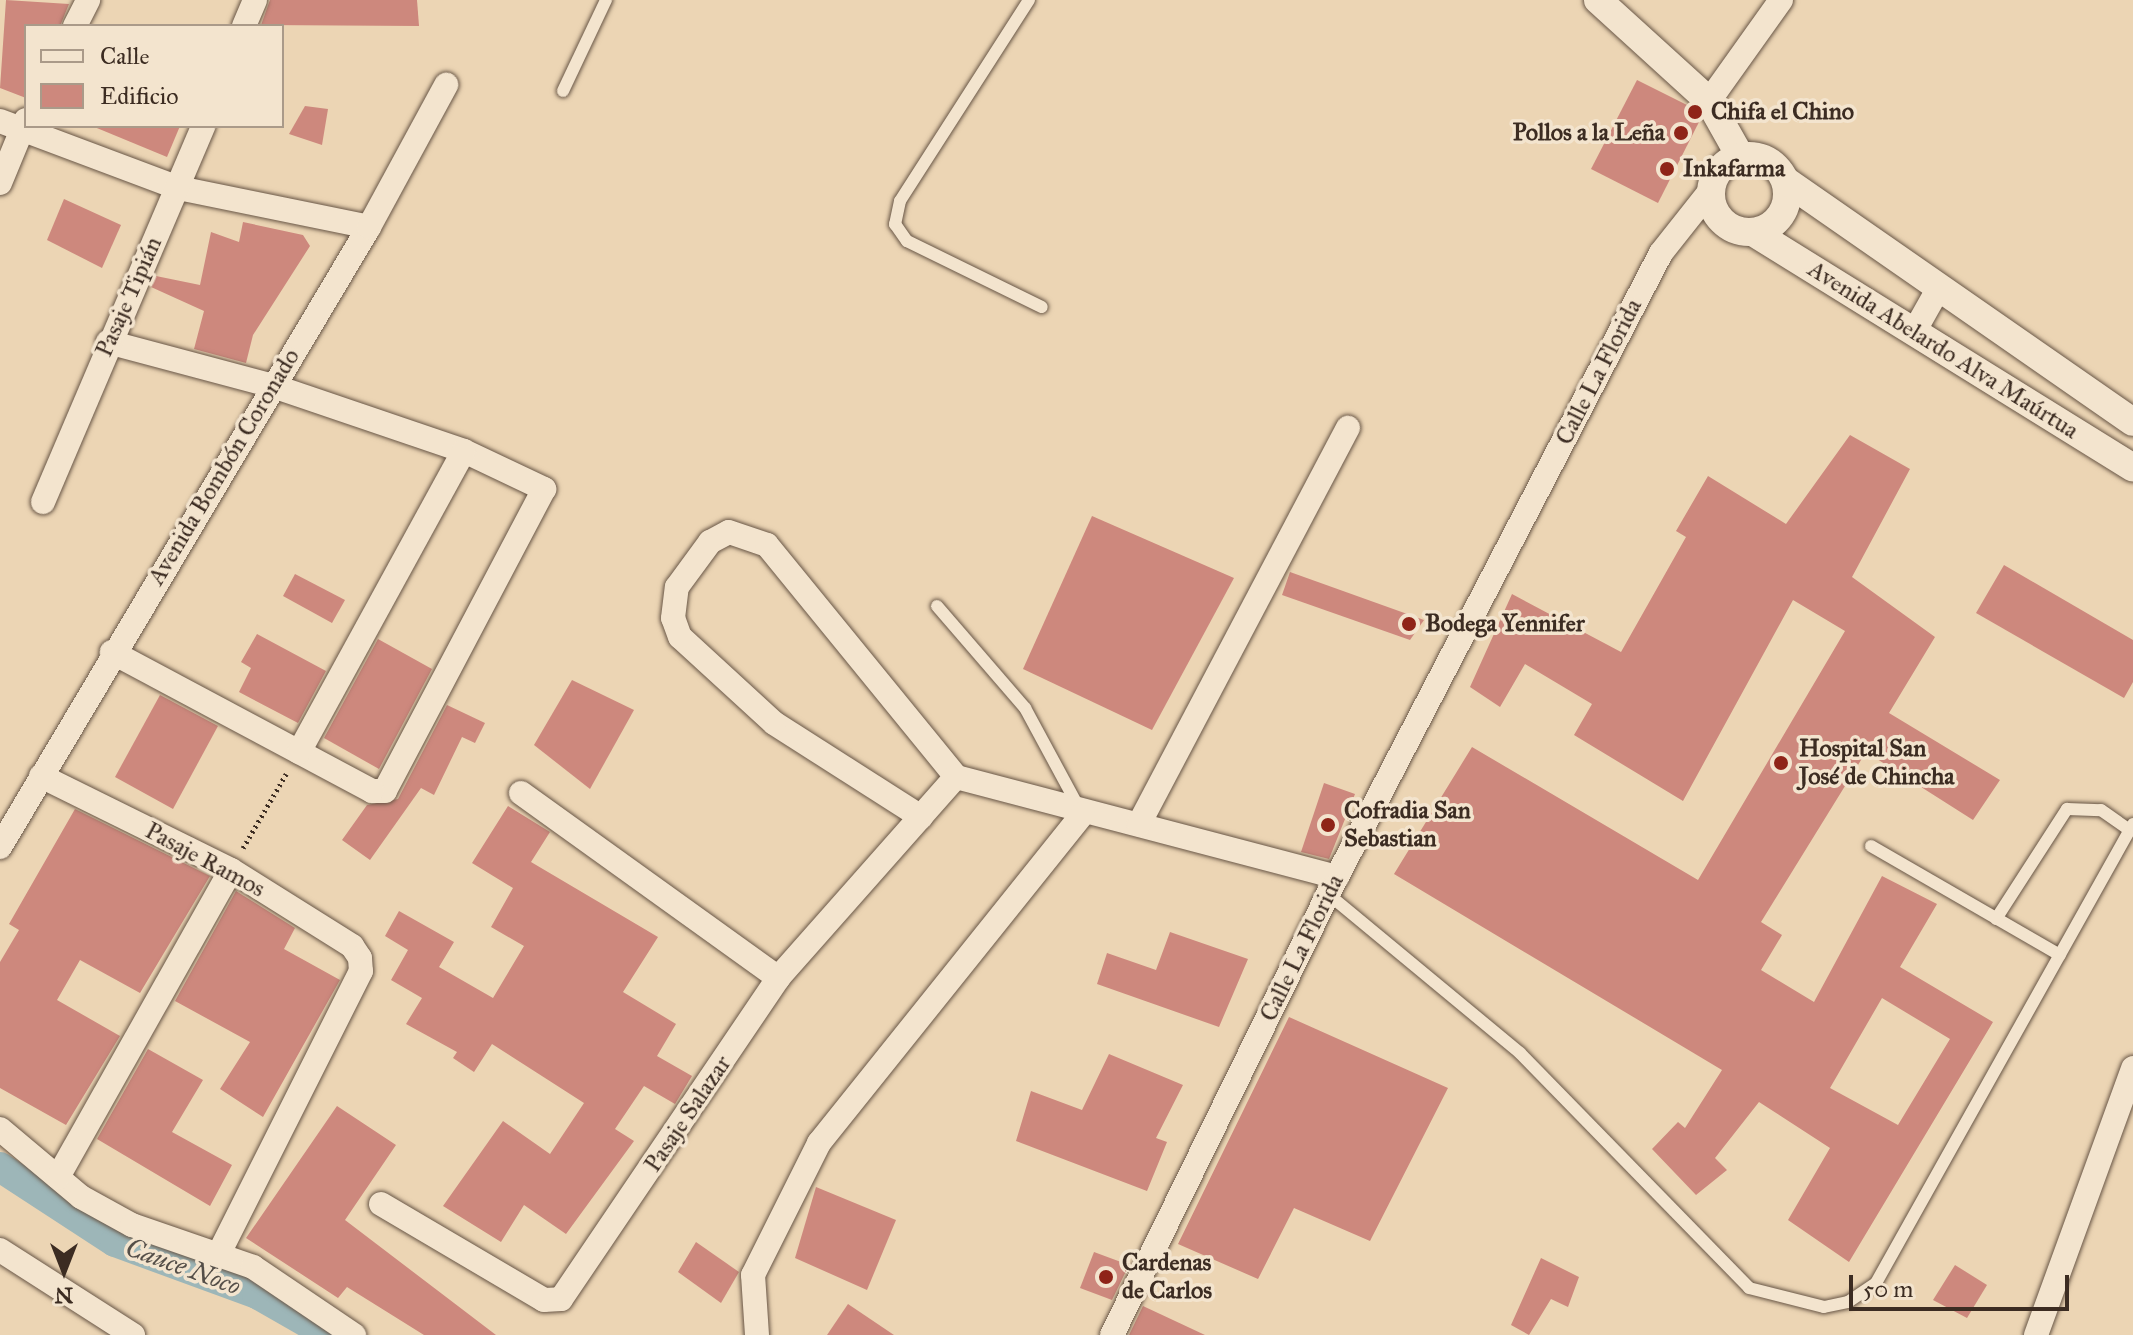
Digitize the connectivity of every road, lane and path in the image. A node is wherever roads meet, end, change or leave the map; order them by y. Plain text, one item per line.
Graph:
1 (88, 0) edge
2 (255, 0) edge
3 (606, 0) edge
4 (1029, 0) edge
5 (1598, 0) edge
6 (1781, 0) edge
7 (76, 24) edge
8 (245, 24) edge
9 (446, 85) dead end
10 (563, 91) dead end
11 (1709, 101) junction
12 (15, 124) edge
13 (25, 128) edge
14 (202, 128) edge
15 (1740, 156) junction
16 (1786, 181) junction
17 (0, 183) edge
18 (178, 188) junction
19 (1711, 190) junction
20 (369, 227) junction
21 (1753, 232) junction
22 (1937, 291) junction
23 (1042, 307) dead end
24 (1914, 332) junction
25 (108, 342) junction
26 (273, 386) junction
27 (2133, 422) edge
28 (1348, 428) dead end
29 (464, 451) junction
30 (2131, 462) edge
31 (43, 502) dead end
32 (937, 606) dead end
33 (112, 652) junction
34 (299, 752) junction
35 (41, 776) junction
36 (956, 777) junction
37 (521, 793) dead end
38 (1083, 814) junction
39 (921, 817) junction
40 (1139, 824) junction
41 (2132, 827) edge
42 (1871, 846) dead end
43 (0, 847) edge
44 (231, 870) junction
45 (1333, 886) junction
46 (1996, 919) junction
47 (2060, 955) junction
48 (778, 978) junction
49 (2133, 1068) edge
50 (0, 1129) edge
51 (58, 1177) junction
52 (381, 1204) dead end
53 (0, 1250) edge
54 (218, 1255) junction
55 (133, 1335) edge
56 (354, 1335) edge
57 (757, 1335) edge
58 (1112, 1335) edge
59 (2036, 1335) edge

1 - 7 street
2 - 8 street
3 - 10 lane
4 - 23 lane
5 - 11 street
6 - 11 street
9 - 20 street, Avenida Bombón Coronado
11 - 15 street
12 - 17 street
13 - 18 street
14 - 18 street, Pasaje Tipián
15 - 16 street
15 - 19 street
16 - 21 street
16 - 22 street, Avenida Abelardo Alva Maúrtua
18 - 20 street
18 - 25 street, Pasaje Tipián
19 - 21 street
19 - 45 street, Calle La Florida
20 - 26 street, Avenida Bombón Coronado
21 - 24 street, Avenida Abelardo Alva Maúrtua
22 - 24 street
22 - 27 street, Avenida Abelardo Alva Maúrtua
24 - 30 street, Avenida Abelardo Alva Maúrtua
25 - 26 street
25 - 31 street, Pasaje Tipián
26 - 29 street
26 - 33 street, Avenida Bombón Coronado
28 - 40 street
29 - 34 street
29 - 34 street
32 - 38 lane
33 - 34 street
33 - 35 street, Avenida Bombón Coronado
34 - 44 path
35 - 43 street, Avenida Bombón Coronado
35 - 44 street, Pasaje Ramos
36 - 38 street
36 - 39 street, Pasaje Salazar
36 - 39 street
37 - 48 street
38 - 40 street
38 - 57 street
39 - 48 street, Pasaje Salazar
40 - 45 street
41 - 46 lane
41 - 47 lane
42 - 46 lane
44 - 51 street
44 - 54 street, Pasaje Ramos
45 - 47 lane
45 - 58 street, Calle La Florida
46 - 47 lane
48 - 52 street, Pasaje Salazar
49 - 59 street
50 - 51 street
51 - 54 street
53 - 55 street
54 - 56 street

